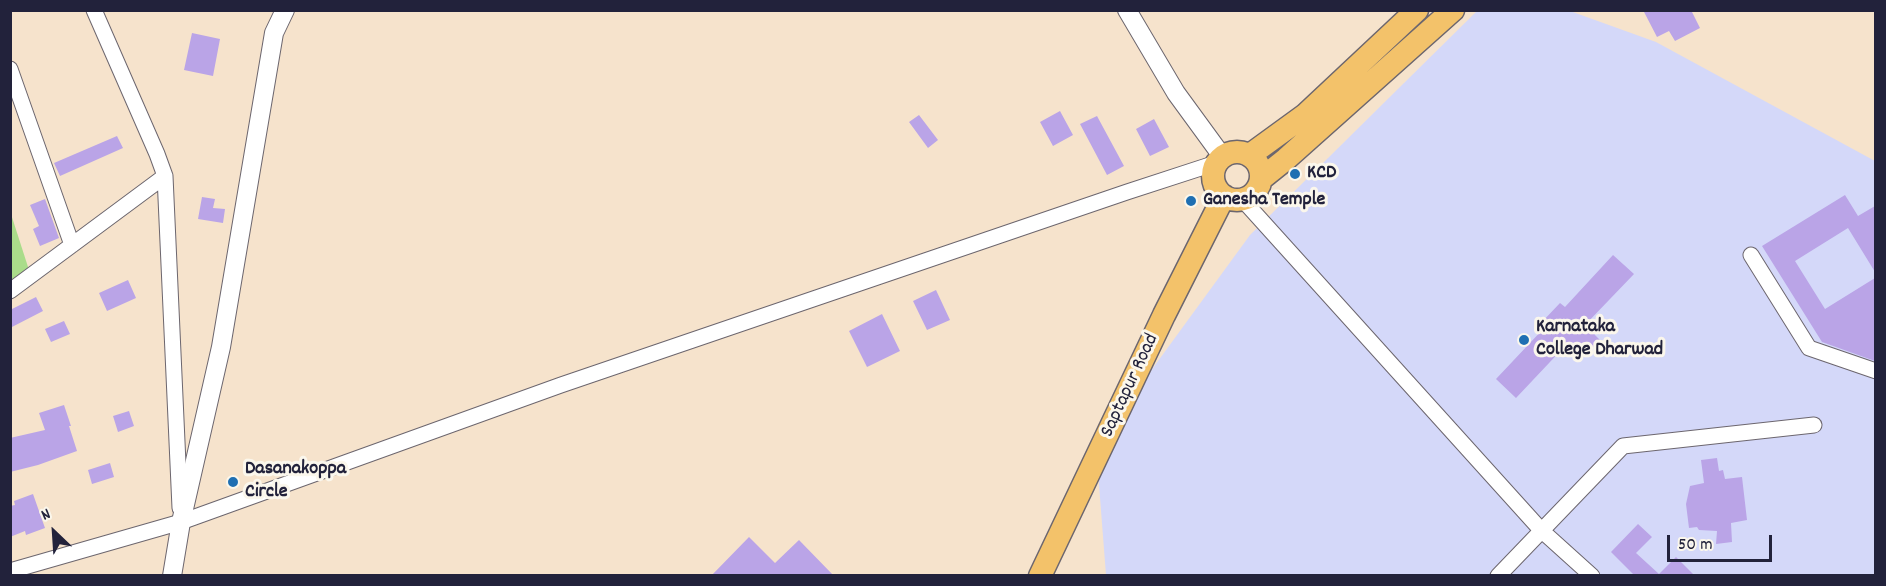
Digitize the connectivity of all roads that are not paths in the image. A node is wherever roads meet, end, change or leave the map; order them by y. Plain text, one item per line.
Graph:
1 (94, 10) edge
2 (285, 10) edge
3 (1127, 10) edge
4 (1417, 10) edge
5 (1453, 10) edge
6 (10, 69) edge
7 (1250, 155) junction
8 (1219, 159) junction
9 (165, 176) junction
10 (1261, 179) junction
11 (1233, 198) junction
12 (72, 245) junction
13 (1751, 255) dead end
14 (10, 291) edge
15 (1875, 371) edge
16 (1814, 425) dead end
17 (181, 522) junction
18 (1541, 530) junction
19 (10, 571) edge
20 (172, 576) edge
21 (1040, 576) edge
22 (1498, 576) edge
23 (1592, 576) edge

1 - 9 street
2 - 17 street
3 - 8 street
4 - 7 main road
5 - 10 main road
6 - 12 street
7 - 8 main road
7 - 10 main road
8 - 11 main road
8 - 17 street
9 - 12 street
9 - 17 street
10 - 11 main road
11 - 18 street
11 - 21 main road, Saptapur Road
12 - 14 street
13 - 15 street
16 - 18 street
17 - 19 street
17 - 20 street
18 - 22 street
18 - 23 street

